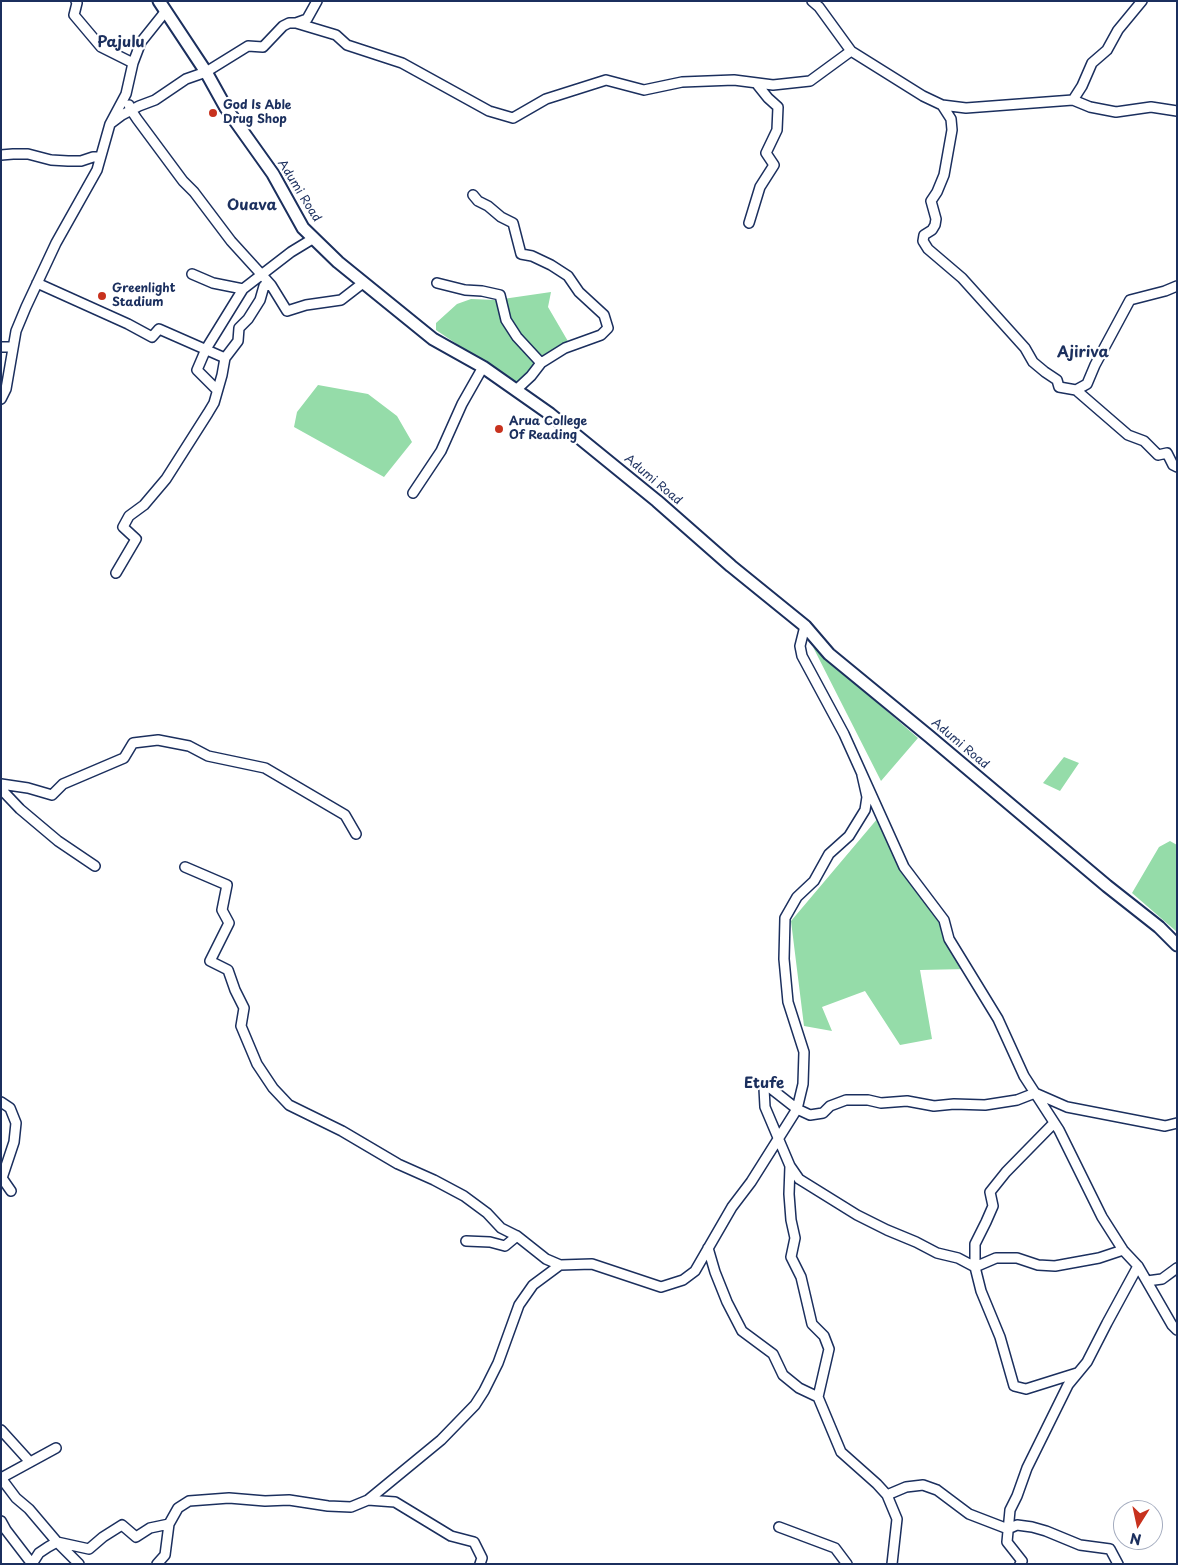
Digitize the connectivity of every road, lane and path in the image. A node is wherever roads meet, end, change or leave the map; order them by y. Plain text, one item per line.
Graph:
1 (76, 1) edge
2 (159, 1) edge
3 (317, 1) edge
4 (812, 1) edge
5 (1142, 1) edge
6 (165, 12) junction
7 (296, 23) junction
8 (851, 51) junction
9 (133, 63) junction
10 (206, 72) junction
11 (756, 83) junction
12 (126, 94) junction
13 (1074, 100) junction
14 (942, 105) junction
15 (131, 110) junction
16 (1177, 111) edge
17 (110, 124) junction
18 (1, 155) edge
19 (100, 157) junction
20 (473, 195) dead end
21 (749, 223) dead end
22 (314, 238) junction
23 (192, 274) dead end
24 (262, 274) junction
25 (37, 283) junction
26 (363, 283) junction
27 (437, 283) dead end
28 (271, 285) junction
29 (1177, 286) edge
30 (243, 289) junction
31 (1, 347) edge
32 (13, 347) junction
33 (206, 349) junction
34 (225, 358) junction
35 (541, 363) junction
36 (483, 367) junction
37 (217, 390) junction
38 (516, 390) junction
39 (1076, 390) junction
40 (1, 399) edge
41 (1177, 467) edge
42 (413, 493) dead end
43 (116, 573) dead end
44 (805, 626) junction
45 (862, 775) junction
46 (1, 784) edge
47 (1, 789) edge
48 (356, 834) dead end
49 (95, 866) dead end
50 (185, 867) dead end
51 (1177, 945) edge
52 (1035, 1093) junction
53 (1, 1102) edge
54 (796, 1109) junction
55 (1054, 1123) junction
56 (1177, 1123) edge
57 (778, 1138) junction
58 (790, 1166) junction
59 (12, 1191) dead end
60 (516, 1236) junction
61 (466, 1241) dead end
62 (708, 1248) junction
63 (1124, 1250) junction
64 (560, 1265) junction
65 (1138, 1266) junction
66 (974, 1267) junction
67 (1177, 1268) edge
68 (1147, 1281) junction
69 (1177, 1330) edge
70 (1077, 1373) junction
71 (818, 1397) junction
72 (1, 1430) edge
73 (56, 1448) dead end
74 (30, 1462) junction
75 (1, 1478) edge
76 (887, 1495) junction
77 (368, 1500) junction
78 (1, 1521) edge
79 (169, 1524) junction
80 (779, 1527) dead end
81 (1008, 1529) junction
82 (57, 1542) junction
83 (30, 1562) edge
84 (79, 1564) edge
85 (157, 1564) edge
86 (480, 1564) edge
87 (847, 1564) edge
88 (892, 1564) edge
89 (1020, 1564) edge
90 (1118, 1564) edge

1 - 9 street
2 - 6 main road, Adumi Road
3 - 7 street
4 - 8 street
5 - 13 street
6 - 9 street
6 - 10 main road, Adumi Road
7 - 10 street
7 - 11 street
8 - 11 street
8 - 14 street
9 - 12 street
10 - 15 street
10 - 22 main road, Adumi Road
11 - 21 street
12 - 15 street
12 - 17 street
13 - 14 street
13 - 16 street
14 - 39 street
15 - 17 street
15 - 24 street
17 - 19 street
18 - 19 street
19 - 25 street
20 - 35 street
22 - 24 street
22 - 26 main road, Adumi Road
23 - 30 street
24 - 28 street
24 - 30 street
25 - 32 street
25 - 33 street
26 - 28 street
26 - 36 main road, Adumi Road
27 - 35 street
28 - 34 street
29 - 39 street
30 - 33 street
31 - 32 street
32 - 40 street
33 - 34 street
33 - 37 street
34 - 37 street
35 - 38 street
36 - 38 main road, Adumi Road
36 - 42 street
37 - 43 street
38 - 44 main road, Adumi Road
39 - 41 street
44 - 45 street
44 - 51 main road, Adumi Road
45 - 52 street
45 - 54 street
46 - 48 street
47 - 49 street
50 - 60 street
52 - 54 street
52 - 55 street
52 - 56 street
53 - 59 street
54 - 57 street
54 - 57 street
55 - 63 street
55 - 66 street
57 - 58 street
57 - 62 street
58 - 66 street
58 - 71 street
60 - 61 street
60 - 64 street
62 - 64 street
62 - 71 street
63 - 65 street
63 - 66 street
64 - 77 street
65 - 68 street
65 - 70 street
66 - 70 street
67 - 68 street
68 - 69 street
70 - 81 street
71 - 76 street
72 - 74 street
73 - 74 street
74 - 75 street
75 - 82 street
76 - 81 street
76 - 88 street
77 - 79 street
77 - 86 street
78 - 83 street
79 - 82 street
79 - 85 street
80 - 87 street
81 - 89 street
81 - 90 street
82 - 83 street
82 - 84 street

